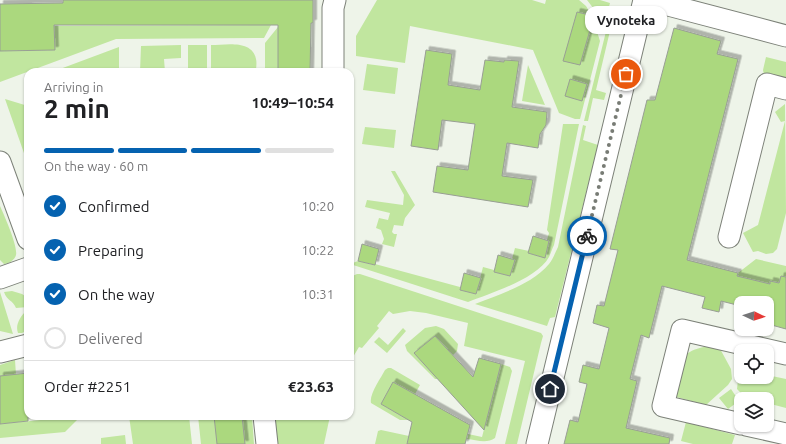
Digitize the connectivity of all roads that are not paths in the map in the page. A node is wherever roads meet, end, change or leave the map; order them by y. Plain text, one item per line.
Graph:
1 (335, 0) edge
2 (644, 0) edge
3 (649, 0) edge
4 (786, 36) edge
5 (333, 68) edge
6 (786, 89) edge
7 (0, 162) edge
8 (24, 228) edge
9 (729, 237) dead end
10 (24, 269) edge
11 (0, 278) edge
12 (24, 346) edge
13 (0, 352) edge
14 (786, 354) edge
15 (264, 420) edge
16 (734, 422) edge
17 (774, 431) edge
18 (786, 434) edge
19 (267, 444) edge
20 (537, 444) edge

1 - 5 street
2 - 20 street
3 - 4 street
6 - 9 street
7 - 8 street
10 - 11 street
12 - 13 street
14 - 16 street
15 - 19 street
17 - 18 street

